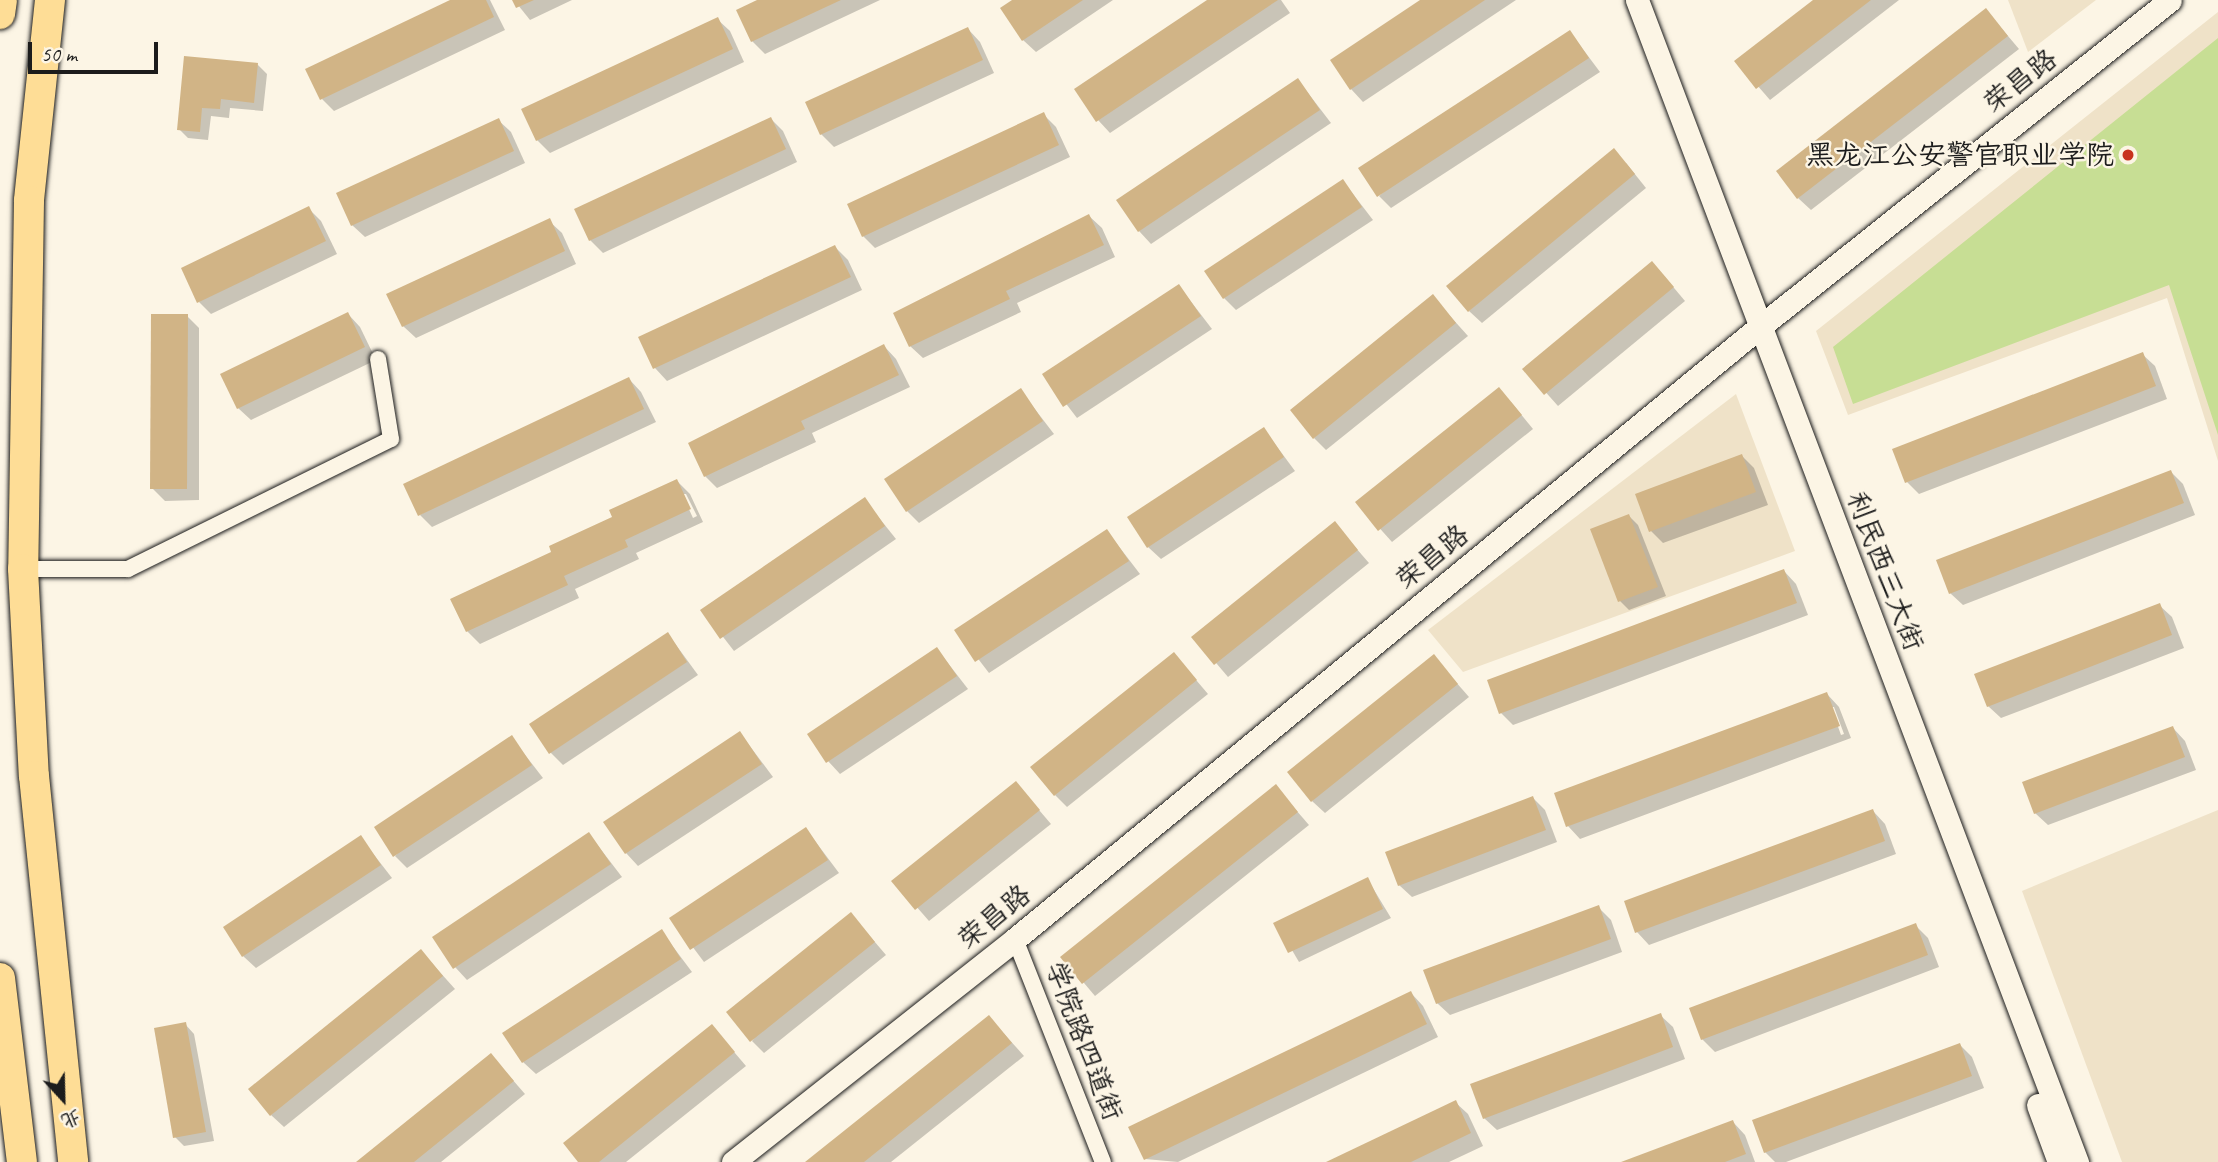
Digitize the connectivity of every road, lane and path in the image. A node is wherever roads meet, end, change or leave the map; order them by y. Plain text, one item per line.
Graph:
1 (2, 0) edge
2 (50, 0) edge
3 (1627, 0) edge
4 (1637, 0) edge
5 (2170, 0) edge
6 (0, 14) edge
7 (1756, 329) junction
8 (378, 359) dead end
9 (23, 569) junction
10 (1015, 939) junction
11 (0, 978) edge
12 (22, 1162) edge
13 (73, 1162) edge
14 (733, 1162) edge
15 (1103, 1162) edge
16 (2059, 1162) edge
17 (2077, 1162) edge

1 - 6 highway
2 - 9 highway
3 - 7 main road, 利民西三大街
4 - 7 main road, 利民西三大街
5 - 7 main road, 荣昌路
7 - 10 main road, 荣昌路
7 - 16 main road, 利民西三大街
7 - 17 main road, 利民西三大街
8 - 9 street
9 - 13 highway
10 - 14 main road, 荣昌路
10 - 15 street, 学院路四道街
11 - 12 highway

